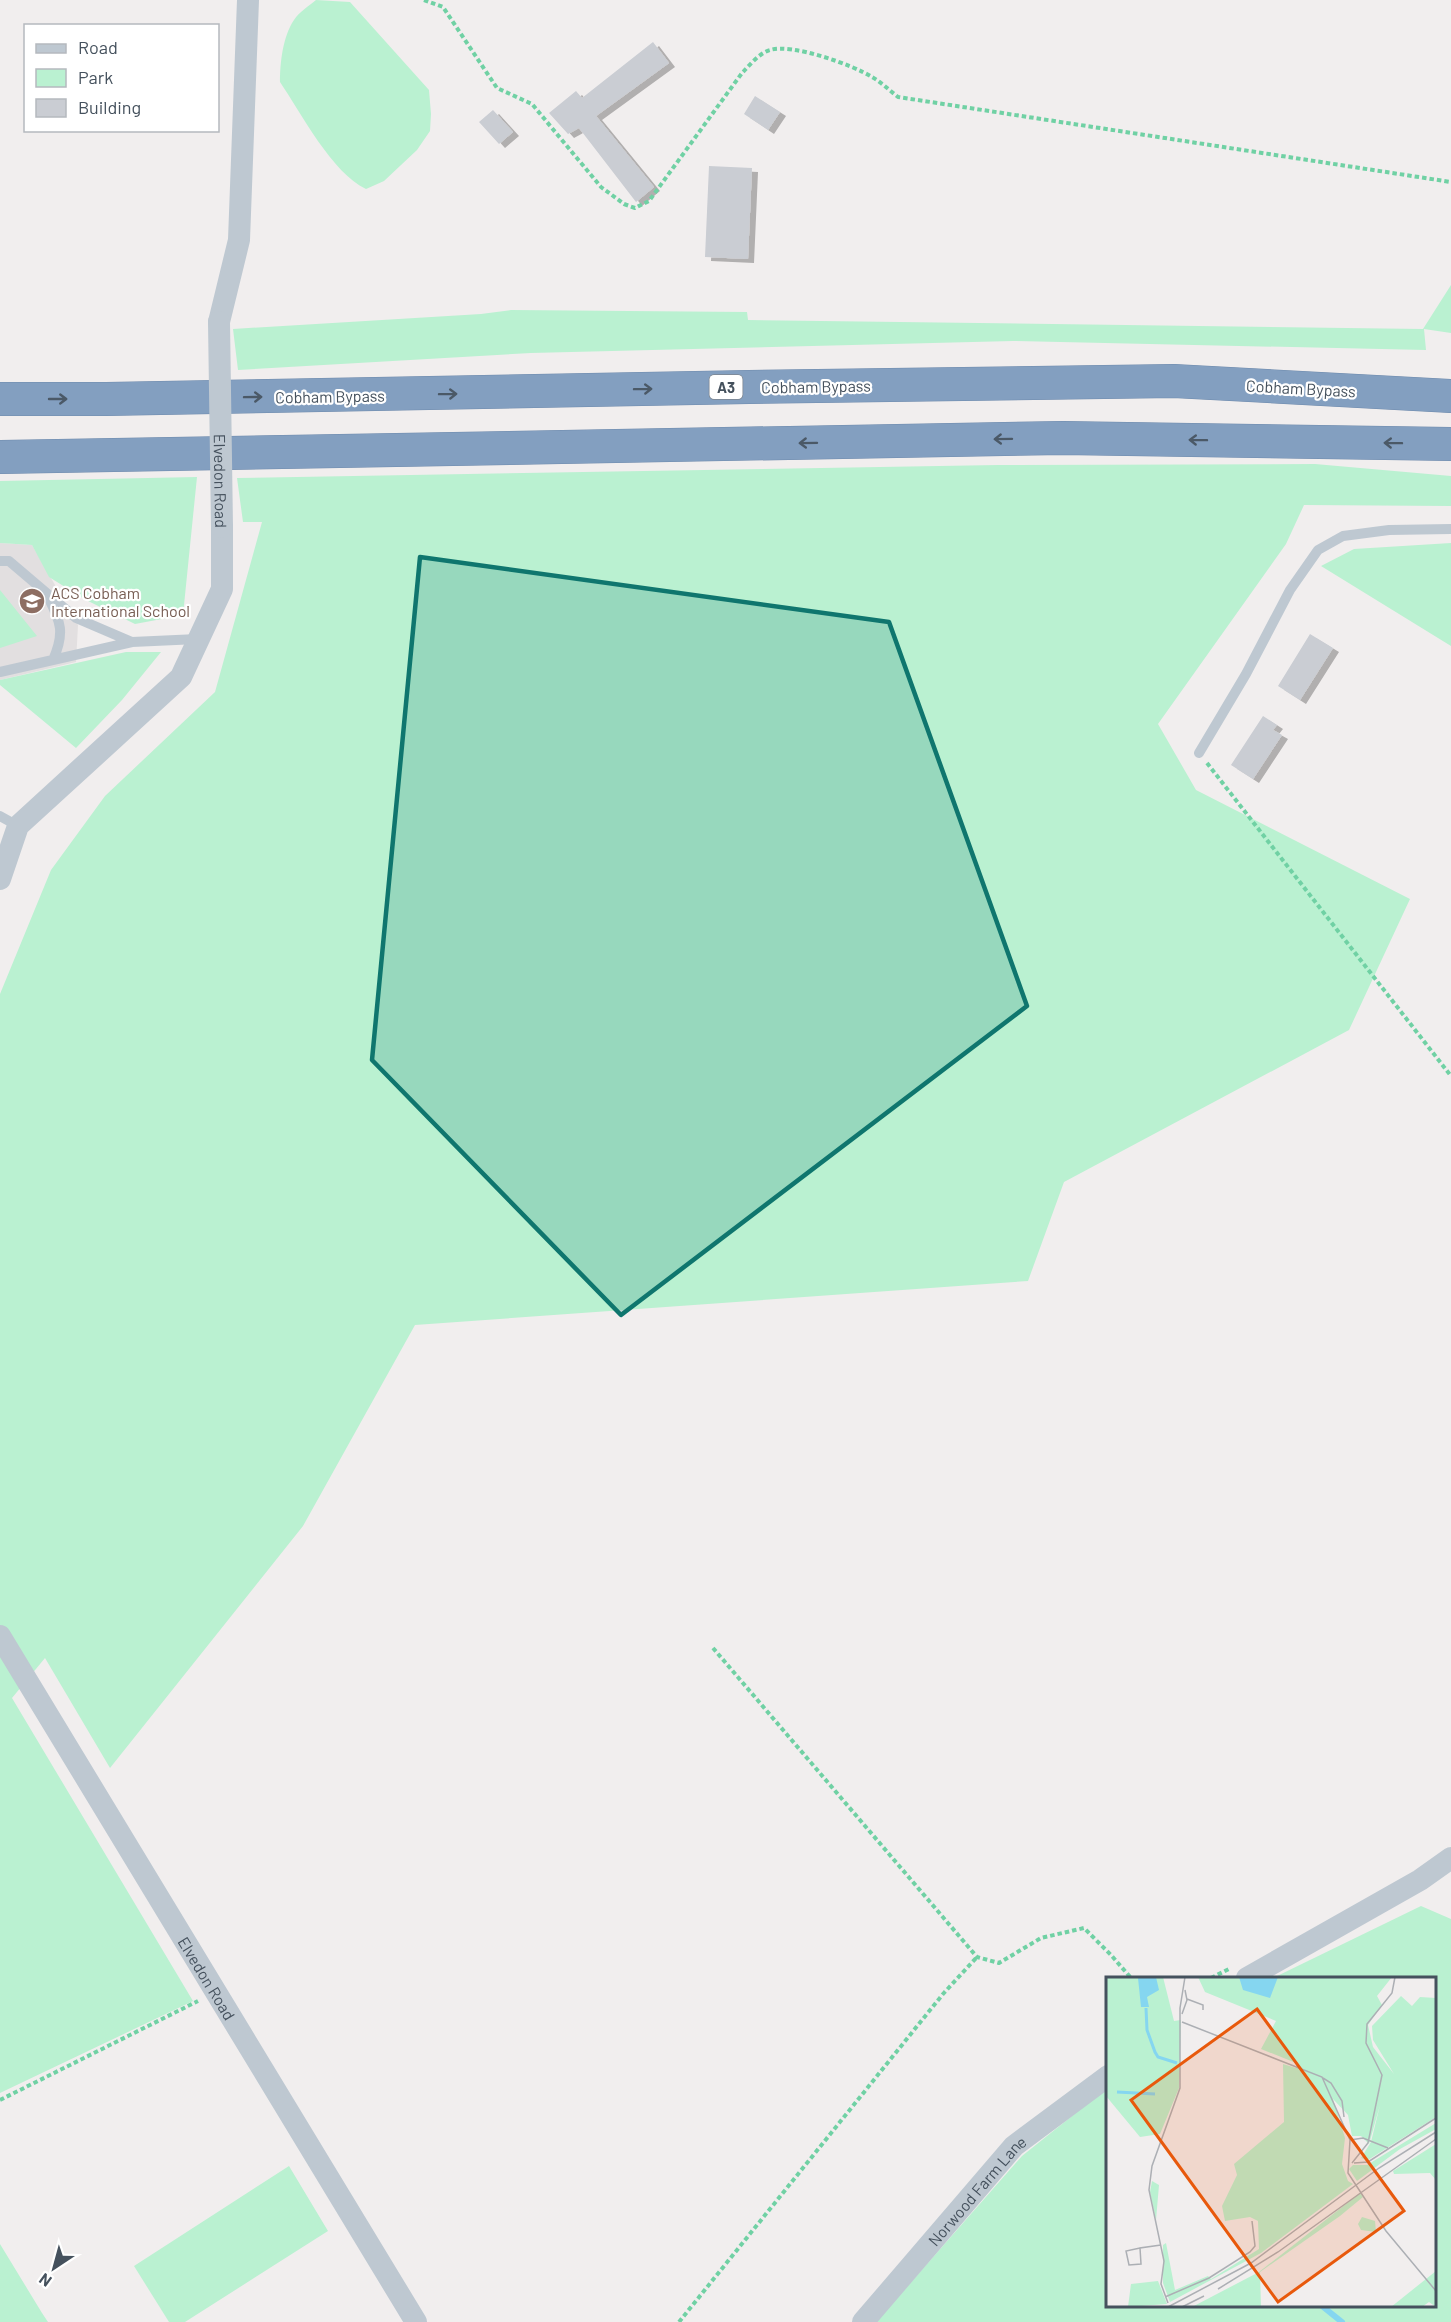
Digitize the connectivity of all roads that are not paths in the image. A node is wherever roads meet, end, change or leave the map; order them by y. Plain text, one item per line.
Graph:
1 (248, 0) edge
2 (1451, 396) edge
3 (0, 399) edge
4 (1451, 444) edge
5 (0, 457) edge
6 (1451, 529) edge
7 (0, 561) edge
8 (45, 591) junction
9 (199, 639) junction
10 (132, 642) junction
11 (53, 660) junction
12 (0, 672) edge
13 (1199, 753) road end
14 (9, 821) edge
15 (0, 879) edge
16 (0, 1636) edge
17 (1451, 1858) edge
18 (1249, 1977) edge
19 (1106, 2077) edge
20 (416, 2322) edge
21 (863, 2322) edge

1 - 9 street, Elvedon Road, bridge
3 -> 2 highway, Cobham Bypass / A3
4 -> 5 highway
6 - 13 lane
7 - 8 lane
8 - 10 lane
8 - 11 lane
9 - 10 lane
9 - 14 street, Elvedon Road
10 - 11 lane
11 - 12 lane
14 - 15 street, Elvedon Road
16 - 20 street, Elvedon Road
17 - 18 street
19 - 21 street, Norwood Farm Lane

